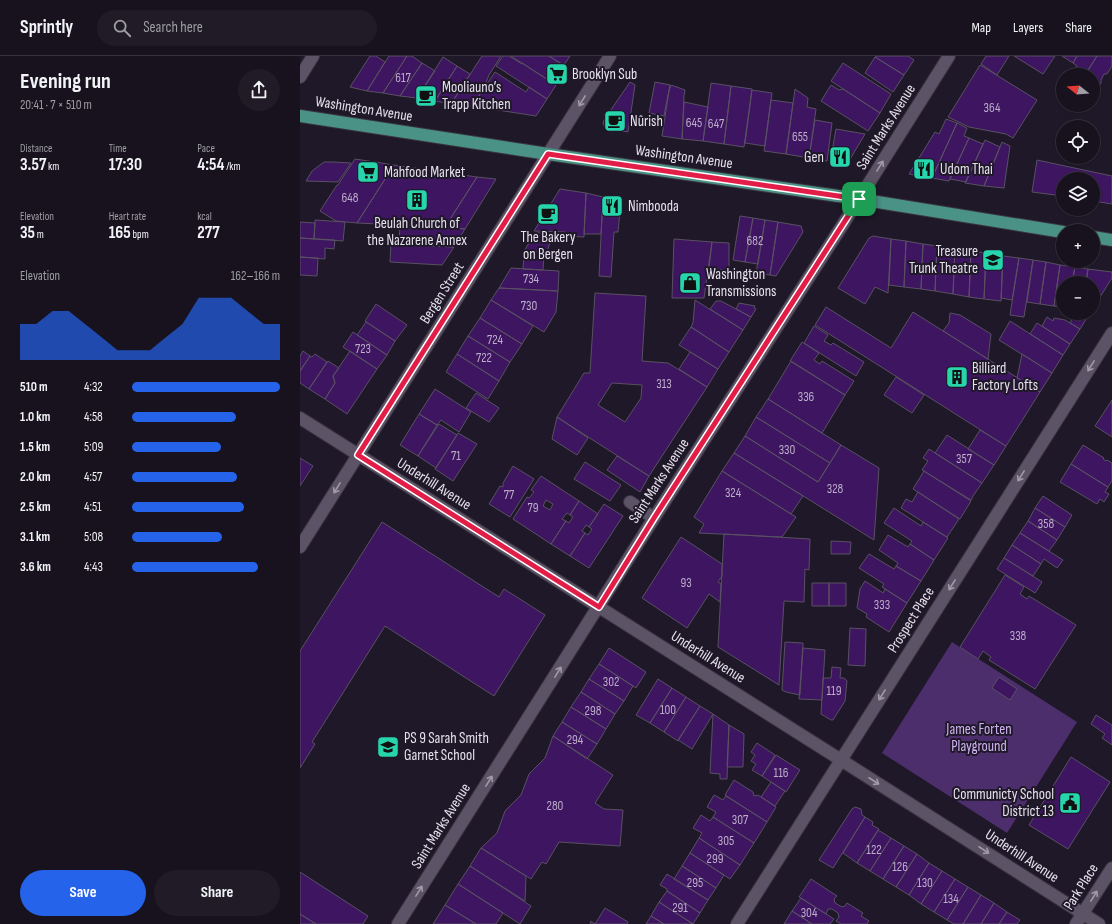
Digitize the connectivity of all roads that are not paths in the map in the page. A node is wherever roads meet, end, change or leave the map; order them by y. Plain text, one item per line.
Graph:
1 (313, 56) edge
2 (610, 56) edge
3 (949, 56) edge
4 (300, 77) edge
5 (300, 116) edge
6 (548, 154) junction
7 (859, 199) junction
8 (1056, 231) edge
9 (1100, 238) edge
10 (1112, 240) edge
11 (1112, 333) edge
12 (300, 418) edge
13 (358, 455) junction
14 (630, 502) dead end
15 (654, 518) junction
16 (300, 546) edge
17 (599, 607) junction
18 (841, 760) junction
19 (1112, 868) edge
20 (1080, 919) edge
21 (398, 924) edge
22 (737, 924) edge
23 (1099, 924) edge

1 - 4 street
2 -> 6 street, Bergen Street
7 -> 3 street, Saint Marks Avenue
5 - 6 main road, Washington Avenue
6 - 7 main road, Washington Avenue
6 - 13 street, Bergen Street
7 - 8 main road, Washington Avenue
7 - 15 street, Saint Marks Avenue
9 - 10 main road
11 -> 18 street, Prospect Place
12 - 13 street, Underhill Avenue
13 -> 16 street, Bergen Street
13 - 17 street, Underhill Avenue
14 - 15 street
15 - 17 street, Saint Marks Avenue
17 - 18 street, Underhill Avenue
21 -> 17 street, Saint Marks Avenue
18 -> 20 street, Underhill Avenue
18 - 22 street, Prospect Place
20 -> 19 street, Park Place
20 - 23 street, Underhill Avenue

